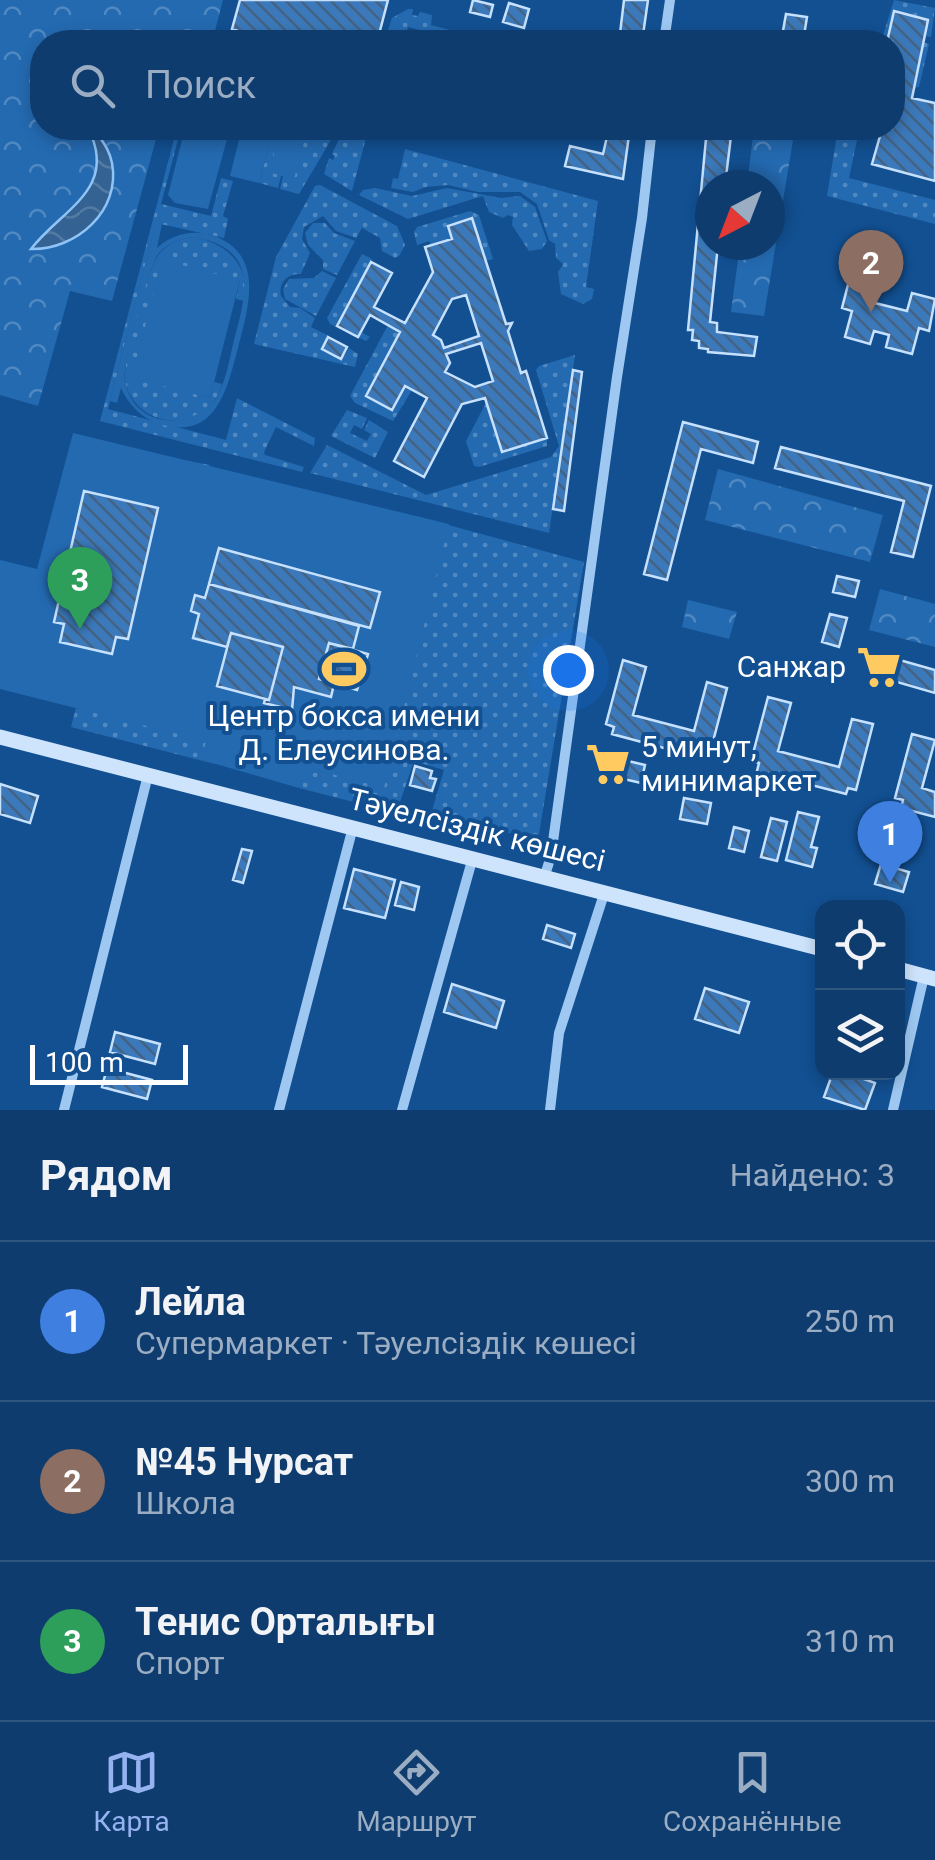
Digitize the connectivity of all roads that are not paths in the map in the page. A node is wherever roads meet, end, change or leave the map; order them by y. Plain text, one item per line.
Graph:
1 (670, 0) edge
2 (666, 30) edge
3 (651, 140) edge
4 (0, 737) edge
5 (148, 775) junction
6 (354, 827) junction
7 (473, 857) junction
8 (545, 876) junction
9 (605, 890) junction
10 (815, 947) edge
11 (905, 971) edge
12 (930, 978) edge
13 (64, 1110) edge
14 (279, 1110) edge
15 (402, 1110) edge
16 (550, 1110) edge
17 (893, 1110) edge

1 - 2 street
3 - 8 street
4 - 5 main road, Тәуелсіздік көшесі
5 - 6 main road, Тәуелсіздік көшесі
5 - 13 street
6 - 7 main road, Тәуелсіздік көшесі
6 - 14 street
7 - 8 main road, Тәуелсіздік көшесі
7 - 15 street
8 - 9 main road, Тәуелсіздік көшесі
9 - 10 main road, Тәуелсіздік көшесі
9 - 16 street
11 - 12 main road
12 - 17 street

